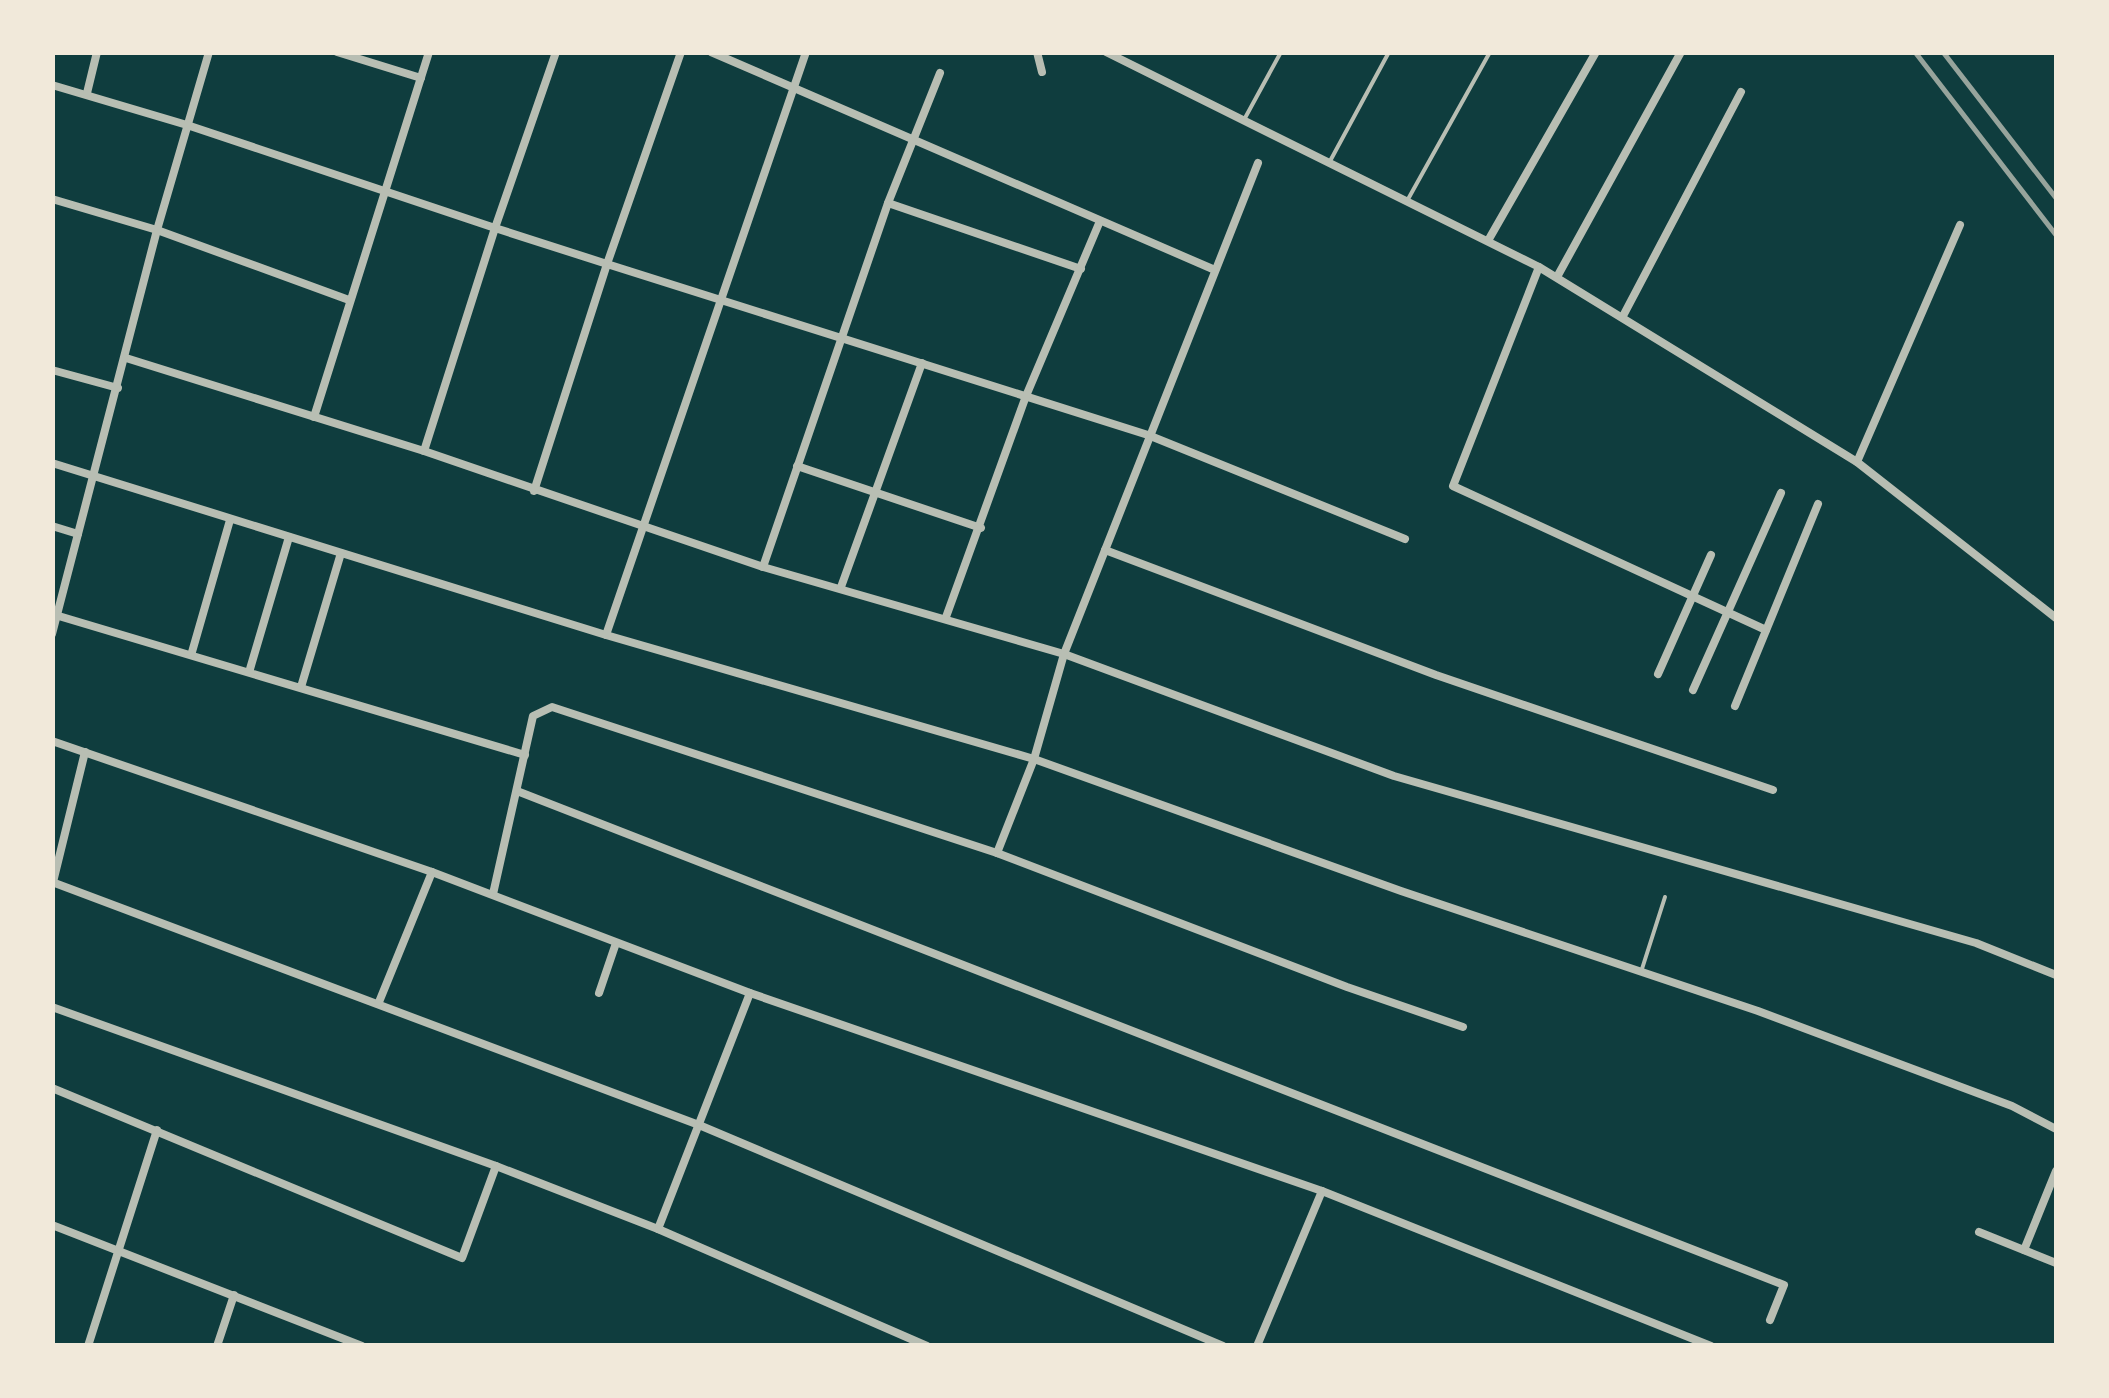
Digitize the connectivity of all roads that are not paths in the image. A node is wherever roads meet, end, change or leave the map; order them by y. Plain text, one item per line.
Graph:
1 (97, 52) edge
2 (209, 52) edge
3 (337, 52) edge
4 (429, 52) edge
5 (556, 52) edge
6 (681, 52) edge
7 (711, 52) edge
8 (806, 52) edge
9 (1037, 52) edge
10 (1281, 52) edge
11 (1389, 52) edge
12 (1490, 52) edge
13 (1596, 52) edge
14 (1682, 52) edge
15 (1109, 53) edge
16 (1042, 72) dead end
17 (940, 73) dead end
18 (421, 78) junction
19 (52, 85) edge
20 (794, 85) junction
21 (1741, 92) dead end
22 (87, 93) junction
23 (1242, 122) junction
24 (187, 124) junction
25 (914, 142) junction
26 (1258, 163) dead end
27 (1328, 166) junction
28 (382, 194) junction
29 (54, 199) edge
30 (1407, 202) junction
31 (888, 203) junction
32 (52, 214) edge
33 (1100, 221) junction
34 (1960, 225) dead end
35 (495, 228) junction
36 (157, 230) junction
37 (1489, 240) junction
38 (606, 264) junction
39 (1539, 267) junction
40 (1081, 270) junction
41 (1215, 270) junction
42 (1557, 277) junction
43 (720, 297) junction
44 (348, 300) junction
45 (1623, 316) junction
46 (841, 336) junction
47 (126, 358) junction
48 (922, 363) junction
49 (52, 370) edge
50 (118, 388) junction
51 (1026, 396) junction
52 (314, 417) junction
53 (1148, 435) junction
54 (424, 450) junction
55 (1857, 462) junction
56 (52, 463) edge
57 (796, 466) junction
58 (95, 475) junction
59 (534, 491) junction
60 (876, 491) junction
61 (1782, 493) dead end
62 (1818, 504) dead end
63 (230, 520) junction
64 (52, 526) edge
65 (640, 527) junction
66 (981, 528) junction
67 (78, 534) junction
68 (289, 538) junction
69 (1405, 538) dead end
70 (1104, 550) junction
71 (341, 552) junction
72 (1711, 555) dead end
73 (762, 567) junction
74 (841, 587) junction
75 (1694, 595) junction
76 (1728, 610) junction
77 (55, 614) edge
78 (946, 617) junction
79 (2056, 618) edge
80 (1766, 630) junction
81 (52, 634) edge
82 (606, 635) junction
83 (192, 652) junction
84 (1064, 654) junction
85 (250, 669) junction
86 (1658, 674) dead end
87 (301, 687) junction
88 (1693, 690) dead end
89 (1735, 706) dead end
90 (52, 741) edge
91 (85, 752) junction
92 (526, 754) junction
93 (1034, 759) junction
94 (1773, 790) dead end
95 (517, 791) junction
96 (997, 853) junction
97 (432, 872) junction
98 (53, 882) edge
99 (493, 894) junction
100 (1666, 896) dead end
101 (616, 942) junction
102 (1641, 972) junction
103 (2056, 974) edge
104 (599, 993) dead end
105 (750, 993) junction
106 (379, 1002) junction
107 (52, 1007) edge
108 (1463, 1026) dead end
109 (52, 1088) edge
110 (698, 1126) junction
111 (2056, 1129) edge
112 (158, 1130) junction
113 (496, 1166) junction
114 (2056, 1172) edge
115 (1322, 1191) junction
116 (52, 1225) edge
117 (658, 1230) junction
118 (1978, 1232) dead end
119 (117, 1249) junction
120 (2024, 1250) junction
121 (2056, 1262) edge
122 (234, 1295) junction
123 (1770, 1320) dead end
124 (344, 1342) edge
125 (88, 1346) edge
126 (217, 1346) edge
127 (362, 1346) edge
128 (927, 1346) edge
129 (1223, 1346) edge
130 (1257, 1346) edge
131 (1711, 1346) edge

1 - 22 street
2 - 24 street
3 - 18 street
4 - 18 street
5 - 35 street
6 - 38 street
7 - 20 street
8 - 20 street
9 - 16 street
10 - 23 lane
11 - 27 lane
12 - 30 lane
13 - 37 street
14 - 42 street
15 - 23 street
17 - 25 street
18 - 28 street
19 - 22 street
20 - 25 street
20 - 43 street
21 - 45 street
22 - 24 street
23 - 27 street
24 - 28 street
24 - 36 street
25 - 31 street
25 - 33 street
26 - 41 street
27 - 30 street
28 - 35 street
28 - 44 street
29 - 32 street
29 - 36 street
30 - 37 street
31 - 40 street
31 - 46 street
33 - 40 street
33 - 41 street
34 - 55 street
35 - 38 street
35 - 54 street
36 - 44 street
36 - 47 street
37 - 39 street
38 - 43 street
38 - 59 street
39 - 42 street
39 - 75 street
40 - 51 street
41 - 53 street
42 - 45 street
43 - 46 street
43 - 65 street
44 - 52 street
45 - 55 street
46 - 48 street
46 - 57 street
47 - 50 street
47 - 52 street
48 - 51 street
48 - 60 street
49 - 50 street
50 - 58 street
51 - 53 street
51 - 66 street
52 - 54 street
53 - 69 street
53 - 70 street
54 - 59 street
55 - 79 street
56 - 58 street
57 - 60 street
57 - 73 street
58 - 63 street
58 - 67 street
59 - 65 street
60 - 66 street
60 - 74 street
61 - 76 street
62 - 80 street
63 - 68 street
63 - 83 street
64 - 67 street
65 - 73 street
65 - 82 street
66 - 78 street
67 - 77 street
68 - 71 street
68 - 85 street
70 - 84 street
70 - 94 street
71 - 82 street
71 - 87 street
72 - 75 street
73 - 74 street
74 - 78 street
75 - 76 street
75 - 86 street
76 - 80 street
76 - 88 street
77 - 81 street
77 - 83 street
78 - 84 street
80 - 89 street
82 - 93 street
83 - 85 street
84 - 93 street
84 - 103 street
85 - 87 street
87 - 92 street
90 - 91 street
91 - 97 street
91 - 98 street
92 - 95 street
92 - 96 street
93 - 96 street
93 - 102 street
95 - 99 street
95 - 123 street
96 - 108 street
97 - 99 street
97 - 106 street
98 - 106 street
99 - 101 street
100 - 102 lane
101 - 104 street
101 - 105 street
102 - 111 street
105 - 110 street
105 - 115 street
106 - 110 street
107 - 113 street
109 - 112 street
110 - 117 street
110 - 129 street
112 - 113 street
112 - 119 street
113 - 117 street
114 - 120 street
115 - 130 street
115 - 131 street
116 - 119 street
117 - 128 street
118 - 120 street
119 - 122 street
119 - 125 street
120 - 121 street
122 - 124 street
122 - 126 street
124 - 127 street

